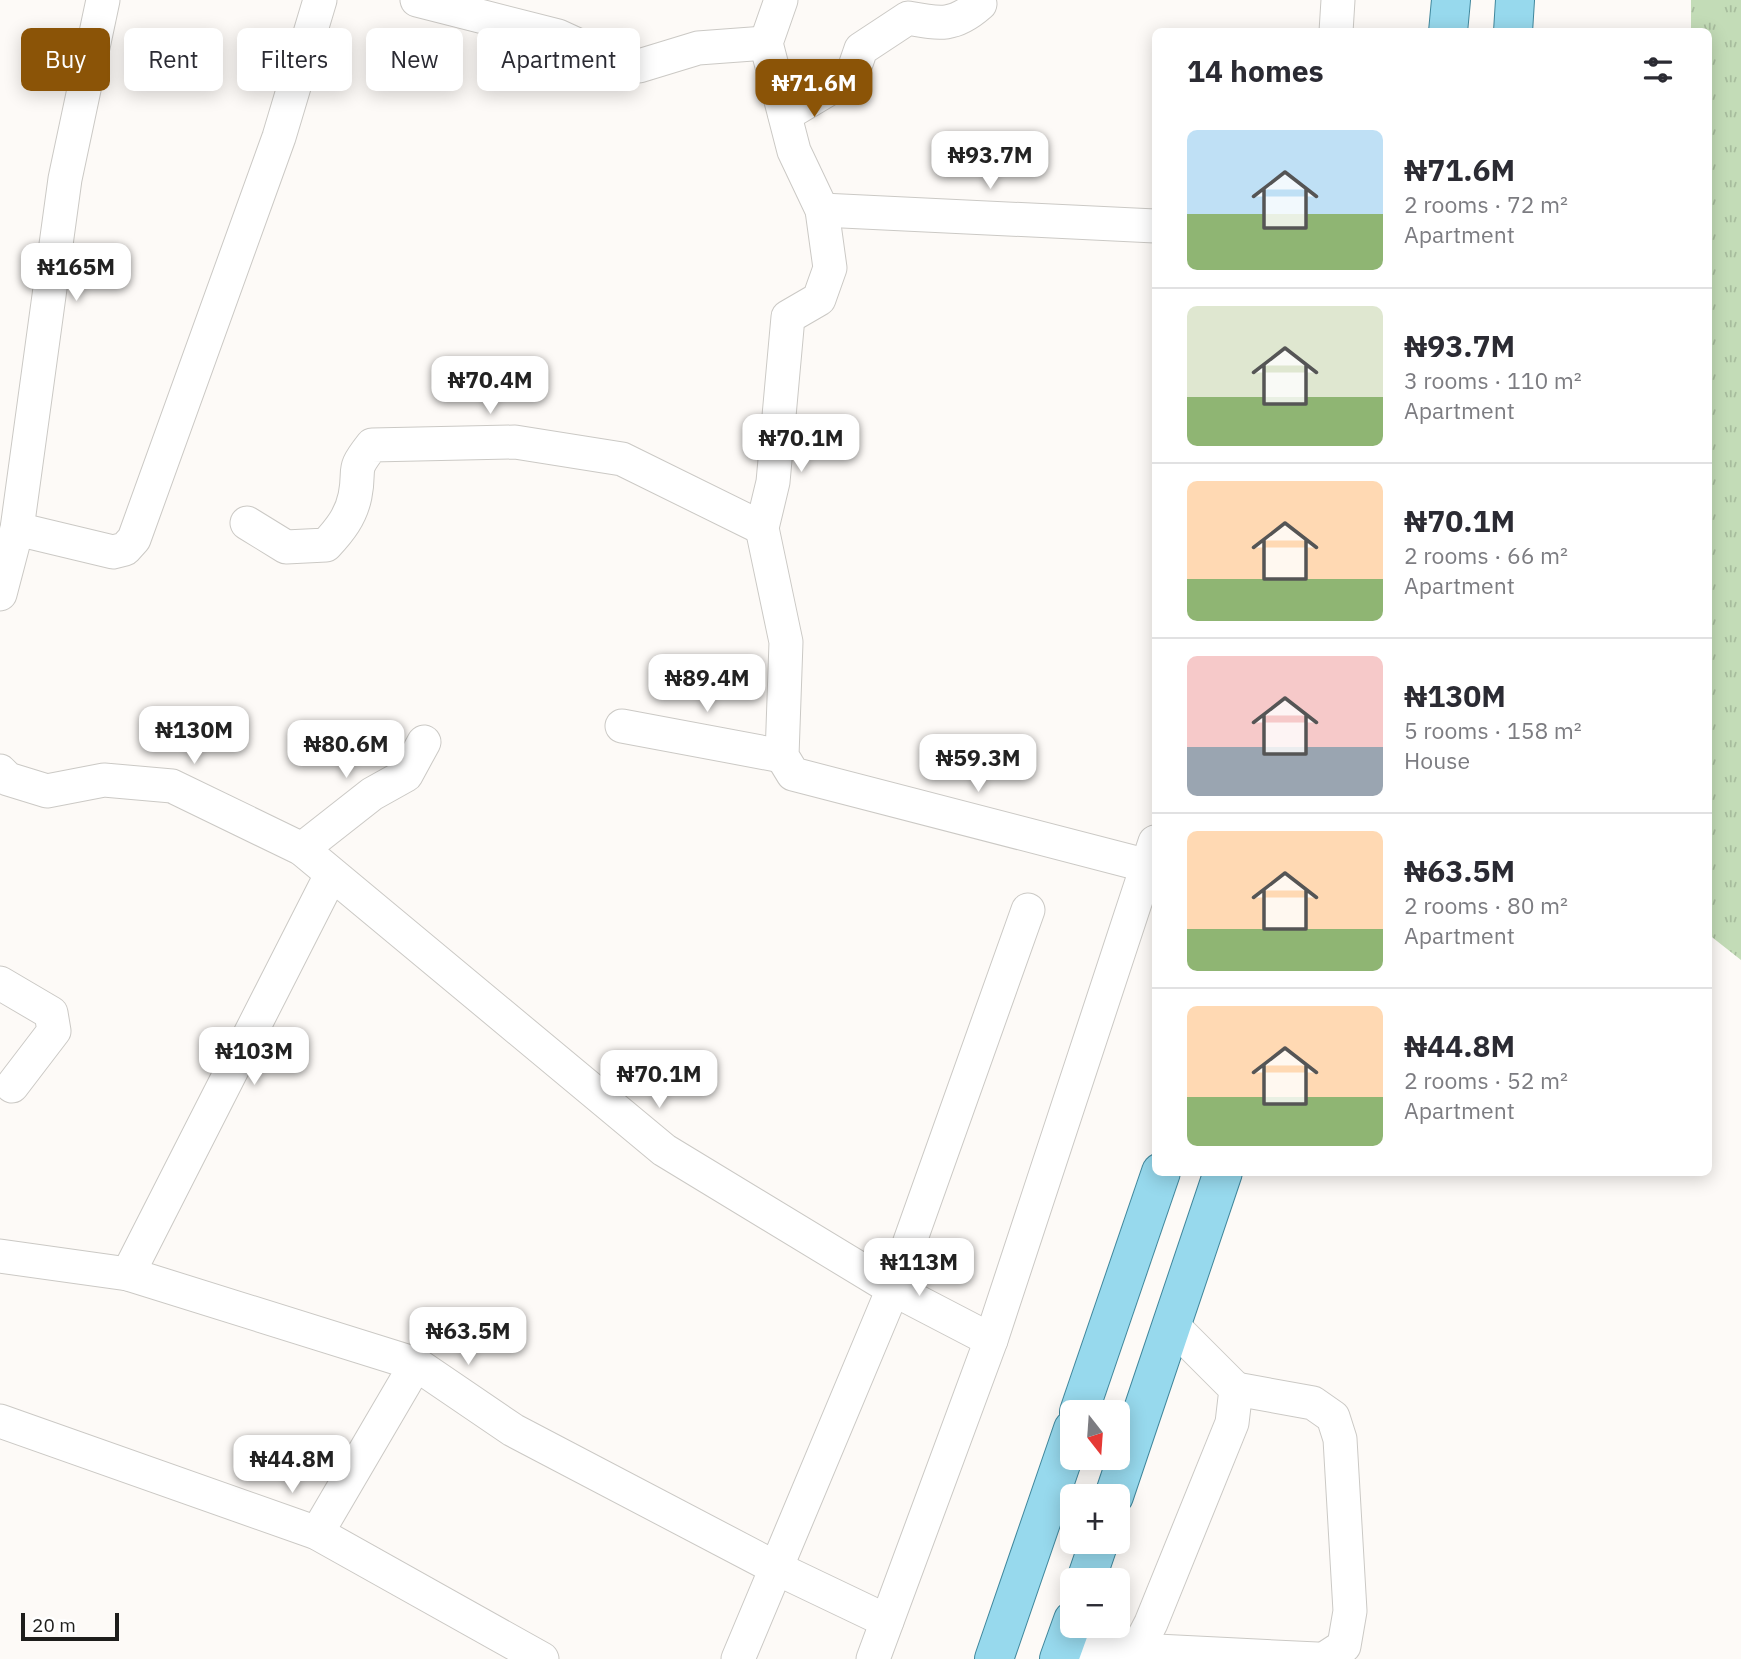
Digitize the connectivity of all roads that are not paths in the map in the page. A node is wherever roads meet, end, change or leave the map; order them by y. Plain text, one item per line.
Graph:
1 (103, 0) edge
2 (320, 0) edge
3 (417, 0) edge
4 (781, 0) edge
5 (1338, 0) edge
6 (1451, 0) edge
7 (1515, 0) edge
8 (980, 4) dead end
9 (1336, 28) edge
10 (1448, 28) edge
11 (1513, 28) edge
12 (766, 43) junction
13 (785, 115) junction
14 (822, 210) junction
15 (1152, 226) edge
16 (247, 523) dead end
17 (762, 528) junction
18 (9, 549) edge
19 (0, 594) edge
20 (622, 726) dead end
21 (424, 742) dead end
22 (782, 756) junction
23 (0, 771) edge
24 (302, 849) junction
25 (1152, 854) edge
26 (331, 875) junction
27 (1028, 910) dead end
28 (0, 982) edge
29 (12, 1086) dead end
30 (1160, 1176) edge
31 (1222, 1176) edge
32 (0, 1256) edge
33 (128, 1274) junction
34 (894, 1289) junction
35 (1172, 1325) junction
36 (991, 1340) junction
37 (416, 1364) junction
38 (1236, 1389) junction
39 (1083, 1400) edge
40 (0, 1421) edge
41 (1060, 1467) edge
42 (1118, 1484) edge
43 (317, 1533) junction
44 (776, 1568) junction
45 (887, 1621) junction
46 (1066, 1640) edge
47 (1137, 1650) junction
48 (542, 1659) edge
49 (738, 1659) edge
50 (873, 1659) edge
51 (994, 1659) edge
52 (1317, 1659) edge
53 (1324, 1659) edge

1 - 18 street
2 - 18 street
3 - 12 street
4 - 12 street
5 - 9 street
6 - 10 main road
7 - 11 main road
8 - 13 street
12 - 13 street
13 - 14 street
14 - 15 street
14 - 17 street
16 - 17 street
17 - 22 street
18 - 19 street
20 - 22 street
21 - 24 street
22 - 25 street
23 - 24 street
24 - 26 street
25 - 36 street
26 - 33 street
26 - 34 street
27 - 34 street
28 - 29 street
30 - 39 main road
31 - 35 main road
32 - 33 street
33 - 37 street
34 - 36 street
34 - 44 street
35 - 38 street
35 - 42 main road
36 - 45 street
37 - 43 street
37 - 44 street
38 - 47 street
38 - 53 street
40 - 43 street
41 - 51 main road
43 - 48 street
44 - 45 street
44 - 49 street
45 - 50 street
46 - 47 street
47 - 52 street

